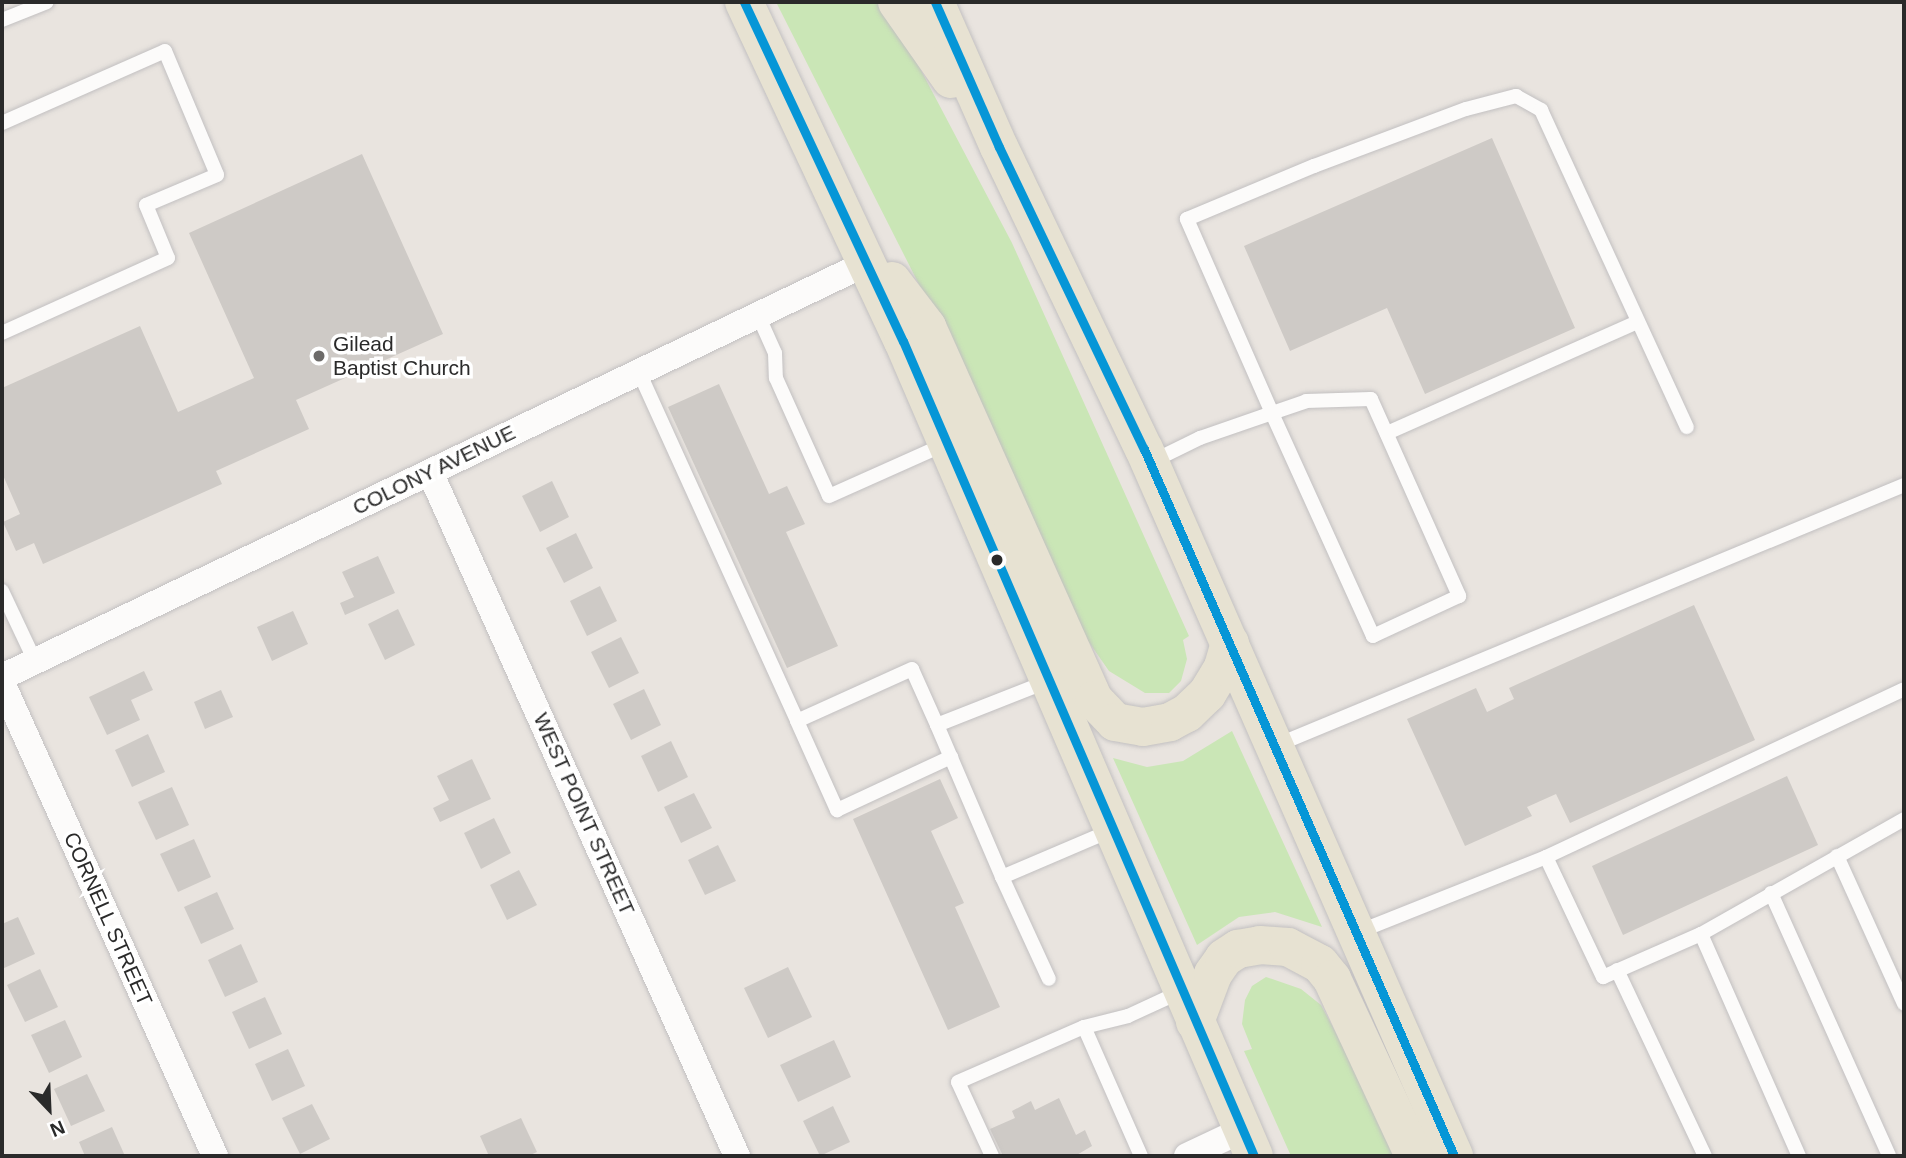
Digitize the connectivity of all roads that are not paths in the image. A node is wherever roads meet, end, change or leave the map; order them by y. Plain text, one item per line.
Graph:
1 (47, 2) edge
2 (744, 2) edge
3 (897, 2) edge
4 (935, 2) edge
5 (2, 20) edge
6 (2, 123) edge
7 (999, 147) junction
8 (845, 217) junction
9 (867, 263) junction
10 (758, 315) junction
11 (1638, 322) junction
12 (2, 333) edge
13 (639, 372) junction
14 (1272, 413) junction
15 (1687, 428) dead end
16 (1387, 433) junction
17 (946, 443) junction
18 (1150, 462) junction
19 (430, 472) junction
20 (1904, 485) edge
21 (2, 591) edge
22 (1230, 643) junction
23 (35, 661) junction
24 (2, 677) edge
25 (1048, 681) junction
26 (2, 683) edge
27 (1904, 689) edge
28 (797, 721) junction
29 (937, 725) junction
30 (1276, 746) junction
31 (951, 757) junction
32 (1904, 819) edge
33 (1112, 830) junction
34 (1837, 856) junction
35 (1546, 857) junction
36 (1002, 877) junction
37 (1771, 893) junction
38 (1357, 933) junction
39 (1701, 934) junction
40 (1617, 970) junction
41 (1049, 979) dead end
42 (1904, 1004) edge
43 (1188, 1007) junction
44 (1084, 1027) junction
45 (1248, 1143) edge
46 (215, 1156) edge
47 (737, 1156) edge
48 (992, 1156) edge
49 (1141, 1156) edge
50 (1187, 1156) edge
51 (1414, 1156) edge
52 (1454, 1156) edge
53 (1705, 1156) edge
54 (1799, 1156) edge
55 (1889, 1156) edge

1 - 5 lane
2 - 8 main road
3 - 7 main road
4 - 7 main road
6 - 12 lane
7 - 18 main road
8 - 9 main road
8 - 22 main road
9 - 10 street, COLONY AVENUE
9 - 17 main road
10 - 13 street, COLONY AVENUE
10 - 17 lane
11 - 14 lane
11 - 15 lane
11 - 16 lane
13 - 19 street, COLONY AVENUE
13 - 28 lane
14 - 16 lane
14 - 16 lane
14 - 18 lane
17 - 25 main road
18 - 22 main road
19 - 23 street, COLONY AVENUE
19 - 47 street, WEST POINT STREET
20 - 30 lane
21 - 23 lane
22 - 30 main road
23 - 24 street, COLONY AVENUE
25 - 29 lane
25 - 33 main road
26 - 46 street, CORNELL STREET
27 - 35 lane
28 - 29 lane
28 - 31 lane
29 - 31 lane
30 - 38 main road
31 - 36 lane
32 - 34 lane
33 - 36 lane
33 - 43 main road
34 - 37 lane
34 - 42 lane
35 - 38 lane
35 - 40 lane
36 - 41 lane
37 - 39 lane
37 - 55 lane
38 - 52 main road
39 - 40 lane
39 - 54 lane
40 - 53 lane
43 - 44 lane
43 - 45 main road
43 - 51 main road
44 - 48 lane
44 - 49 lane
45 - 50 street

